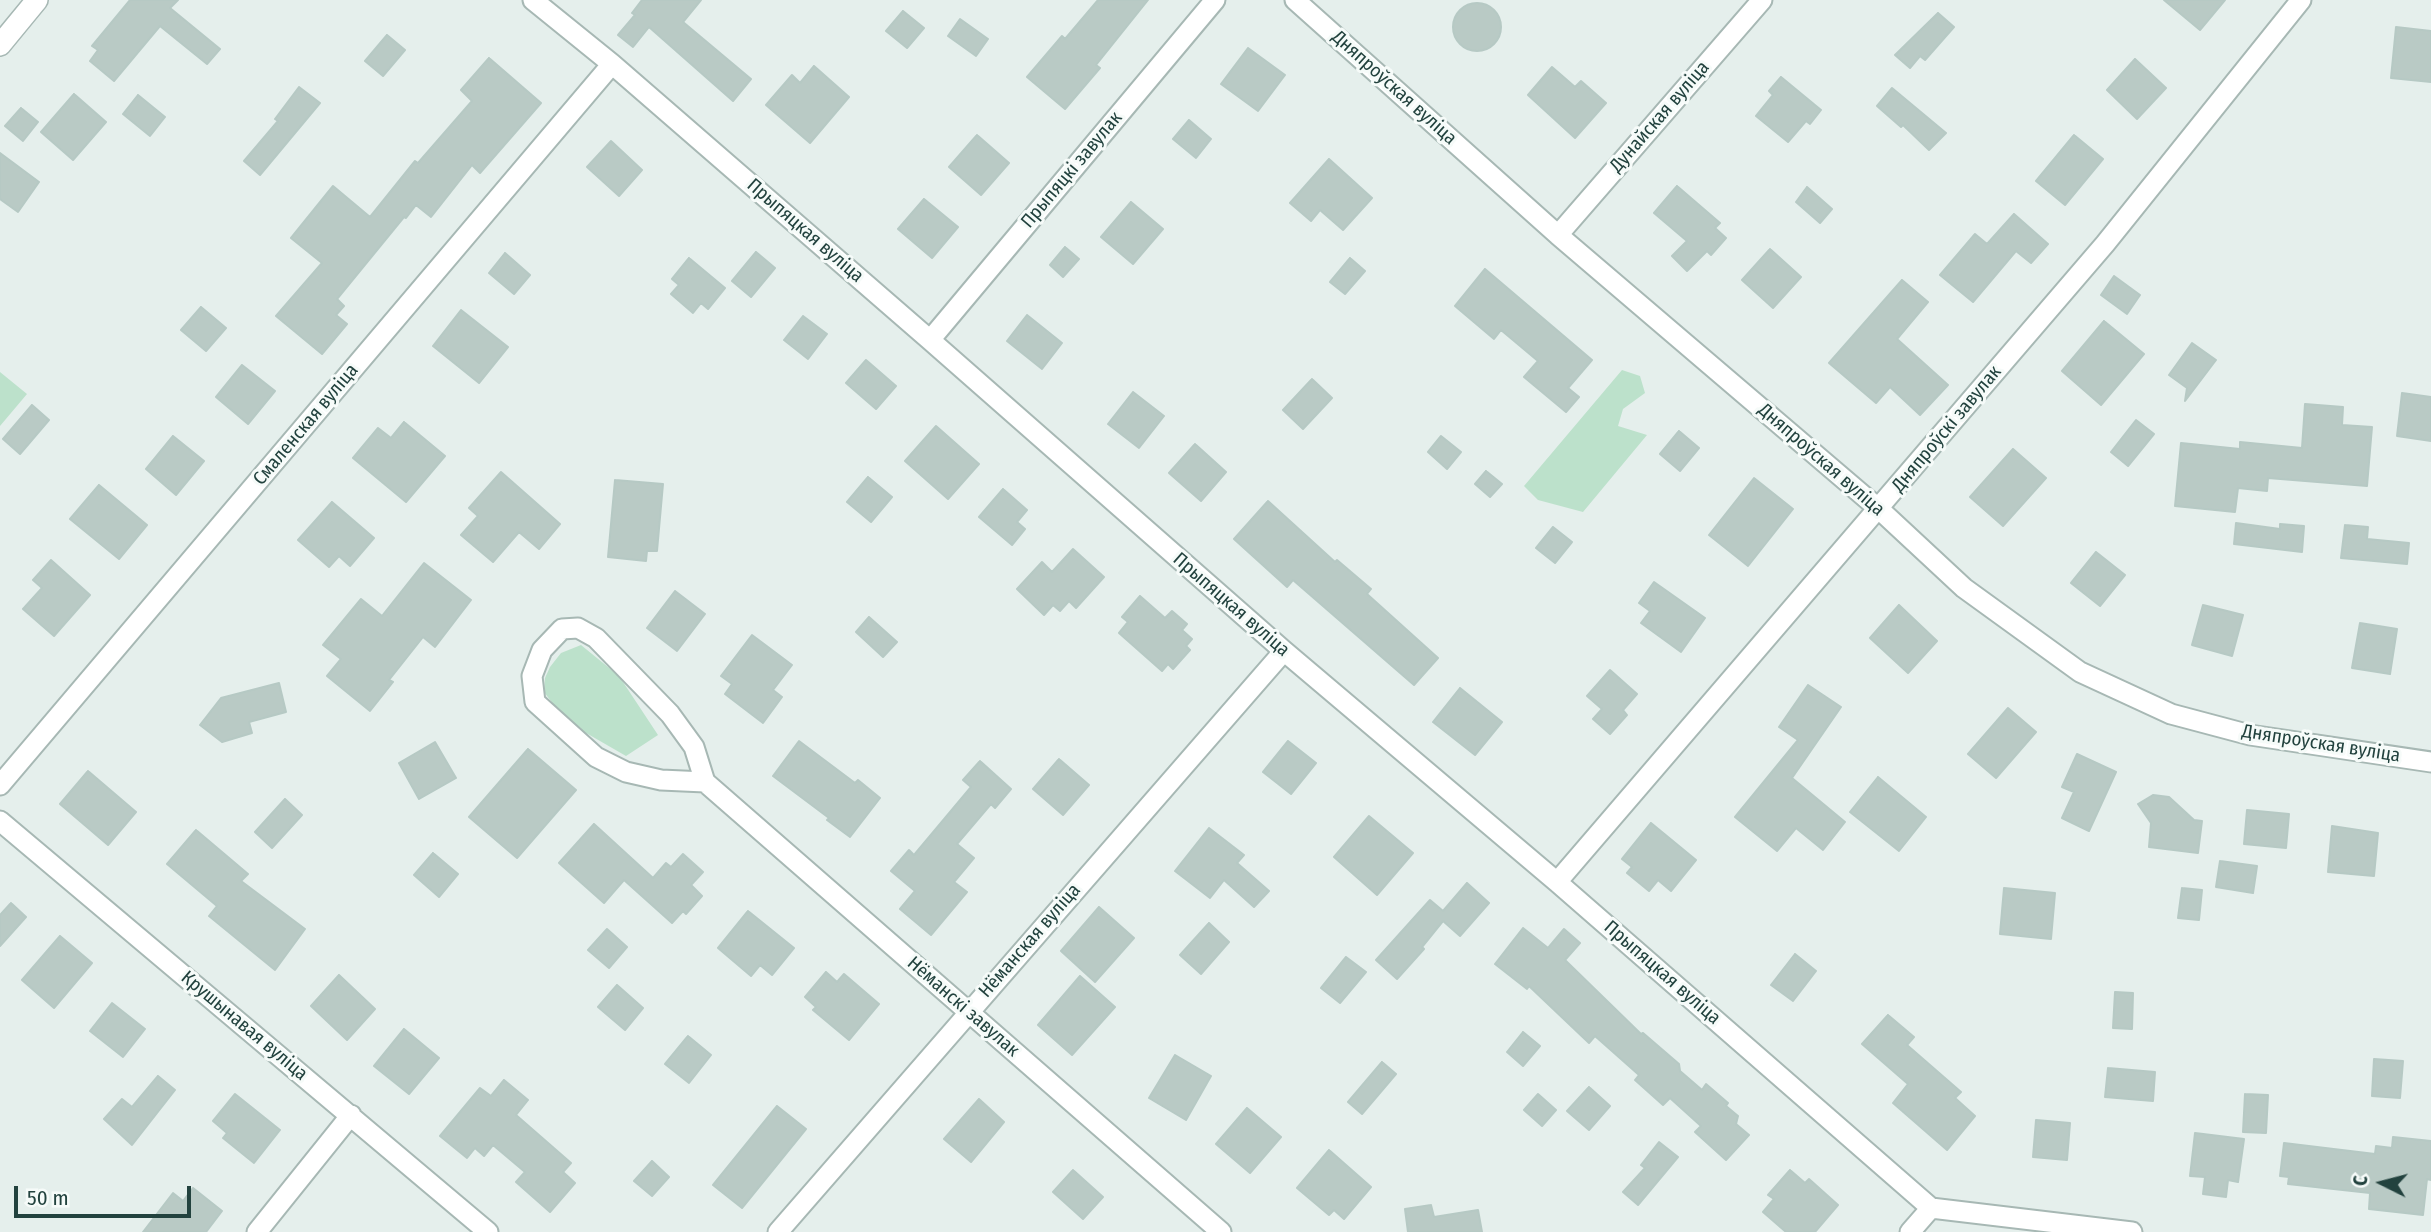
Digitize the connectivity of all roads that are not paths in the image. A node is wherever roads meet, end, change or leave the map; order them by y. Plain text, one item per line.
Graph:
1 (37, 0) edge
2 (533, 0) edge
3 (1215, 0) edge
4 (1295, 0) edge
5 (1762, 0) edge
6 (2301, 0) edge
7 (0, 45) edge
8 (612, 64) junction
9 (1558, 234) junction
10 (930, 340) junction
11 (1879, 509) junction
12 (1284, 651) junction
13 (2431, 762) edge
14 (705, 782) junction
15 (0, 785) edge
16 (0, 821) edge
17 (1557, 881) junction
18 (969, 1011) junction
19 (351, 1115) junction
20 (1931, 1208) junction
21 (257, 1232) edge
22 (488, 1232) edge
23 (778, 1232) edge
24 (1221, 1232) edge
25 (1910, 1232) edge
26 (2132, 1232) edge

1 - 7 street
2 - 8 street, Прыпяцкая вуліца
3 - 10 street, Прыпяцкі завулак
4 - 9 street, Дняпроўская вуліца
5 - 9 street, Дунайская вуліца
6 - 11 street, Дняпроўскі завулак
8 - 10 street, Прыпяцкая вуліца
8 - 15 street, Смаленская вуліца
9 - 11 street, Дняпроўская вуліца
10 - 12 street, Прыпяцкая вуліца
11 - 13 street, Дняпроўская вуліца
11 - 17 street, Дняпроўскі завулак
12 - 17 street, Прыпяцкая вуліца
12 - 18 street, Нёманская вуліца
14 - 14 street
14 - 18 street, Нёманскі завулак
16 - 19 street, Крушынавая вуліца
17 - 20 street, Прыпяцкая вуліца
18 - 23 street, Нёманская вуліца
18 - 24 street, Нёманскі завулак
19 - 21 street
19 - 22 street, Крушынавая вуліца
20 - 25 street
20 - 26 street

